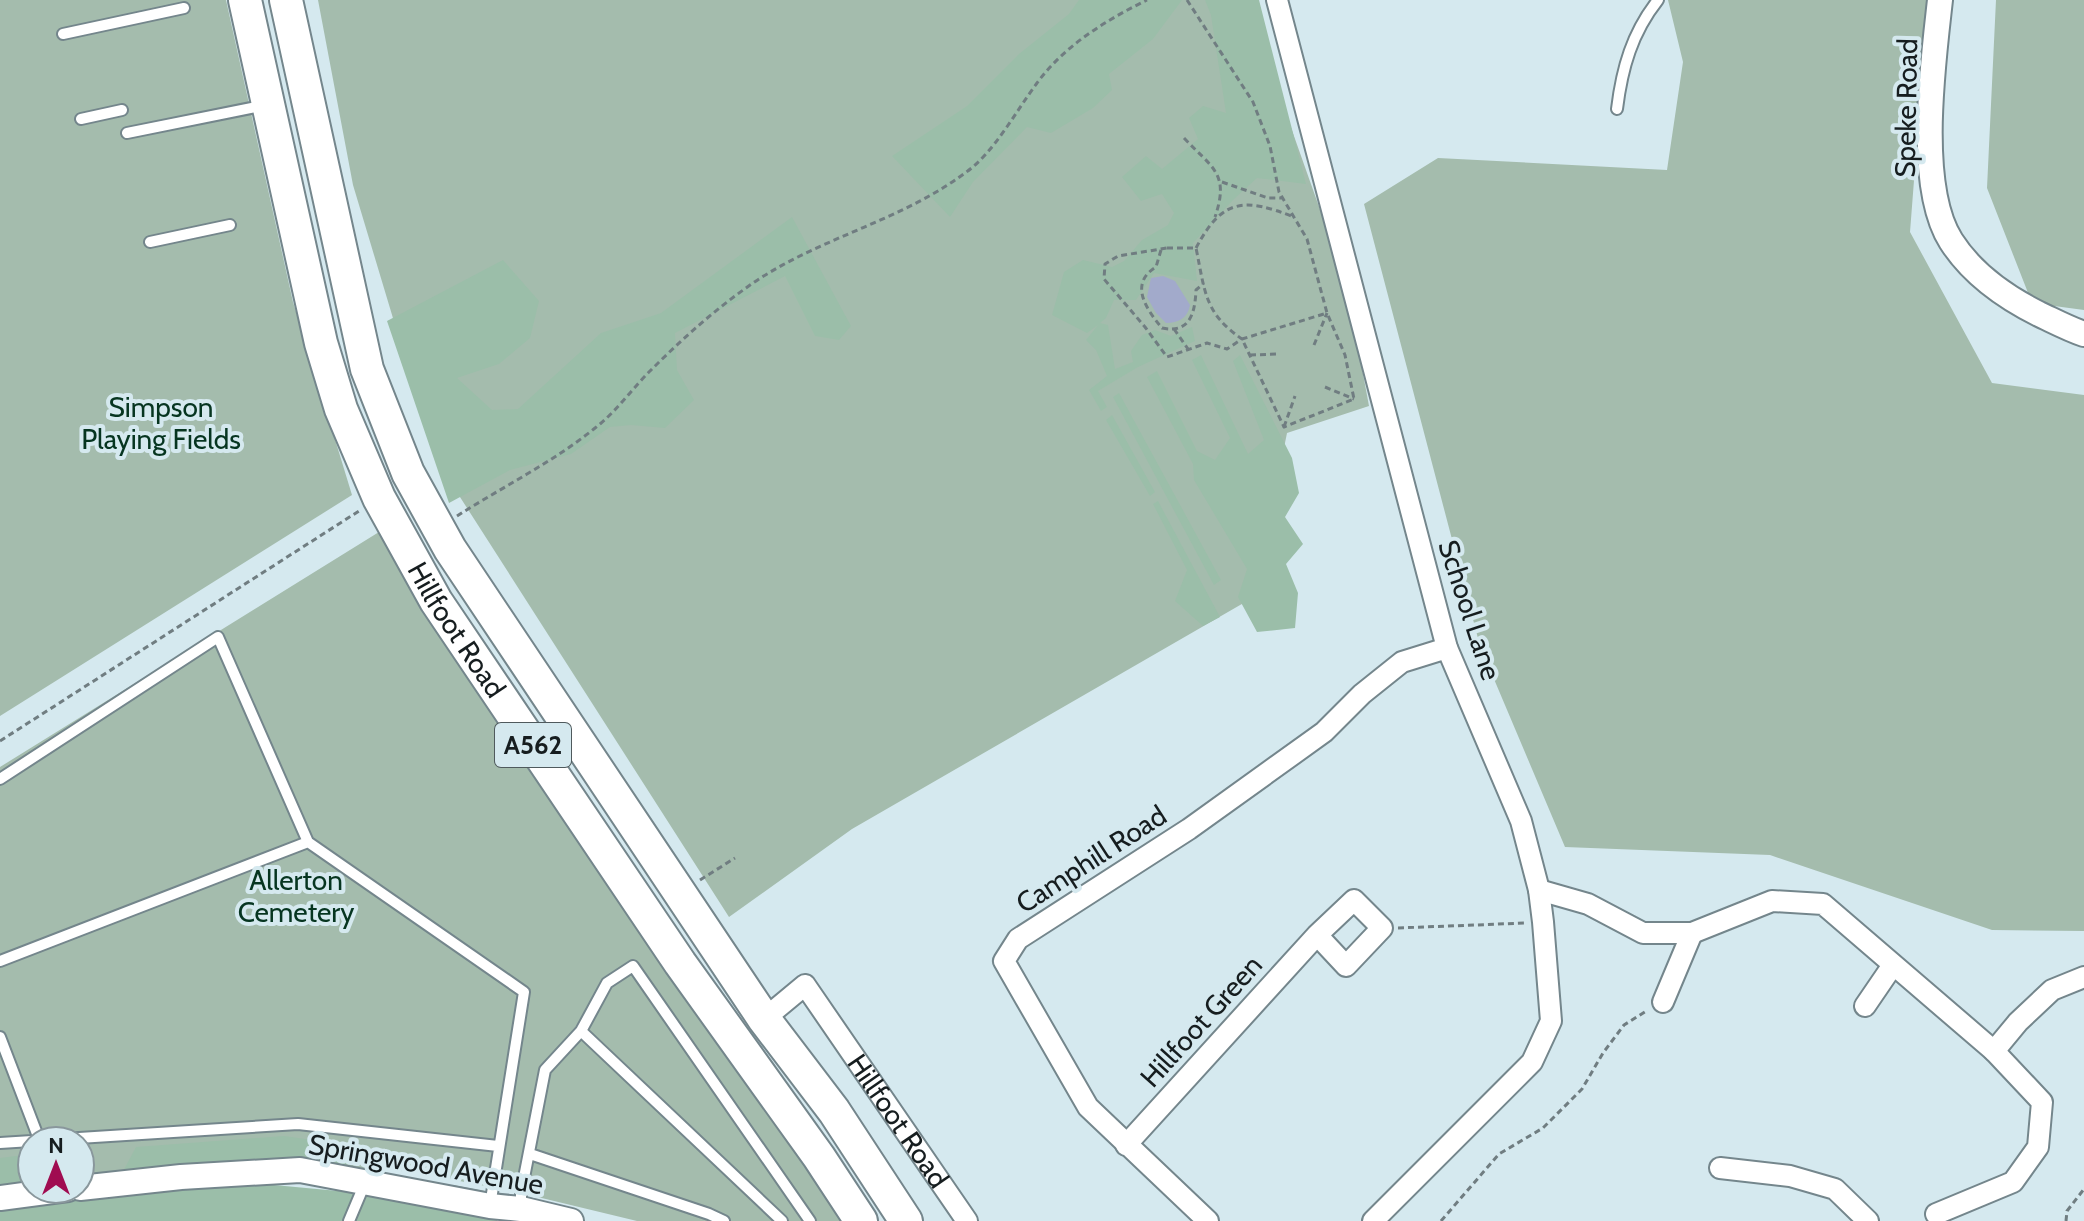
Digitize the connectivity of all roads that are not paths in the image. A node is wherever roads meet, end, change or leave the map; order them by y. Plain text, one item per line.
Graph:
1 (245, 0) edge
2 (286, 0) edge
3 (1277, 0) edge
4 (1658, 0) edge
5 (1940, 0) edge
6 (184, 8) dead end
7 (63, 34) dead end
8 (268, 104) junction
9 (1617, 109) dead end
10 (122, 110) dead end
11 (81, 119) dead end
12 (127, 133) dead end
13 (230, 225) dead end
14 (150, 242) dead end
15 (2084, 334) edge
16 (386, 511) junction
17 (430, 516) junction
18 (1447, 648) junction
19 (0, 779) edge
20 (308, 842) junction
21 (1539, 890) junction
22 (1692, 933) junction
23 (1317, 935) junction
24 (0, 961) edge
25 (1893, 965) junction
26 (2084, 977) edge
27 (1663, 1002) road end
28 (1865, 1006) dead end
29 (764, 1019) junction
30 (581, 1031) junction
31 (0, 1037) edge
32 (1994, 1051) junction
33 (34, 1125) edge
34 (96, 1136) edge
35 (1126, 1145) junction
36 (498, 1146) junction
37 (530, 1154) junction
38 (1720, 1168) dead end
39 (365, 1183) junction
40 (96, 1186) edge
41 (490, 1206) junction
42 (521, 1209) junction
43 (1936, 1214) dead end
44 (349, 1221) edge
45 (571, 1221) edge
46 (724, 1221) edge
47 (782, 1221) edge
48 (810, 1221) edge
49 (861, 1221) edge
50 (906, 1221) edge
51 (967, 1221) edge
52 (1208, 1221) edge
53 (1373, 1221) edge
54 (1868, 1221) edge

1 - 8 highway, Hillfoot Road / A562
2 - 17 highway, Hillfoot Road / A562
3 - 18 street, School Lane
4 - 9 lane
5 - 15 street, Speke Road
6 - 7 lane
8 - 12 lane
8 - 16 highway, Hillfoot Road / A562
10 - 11 lane
13 - 14 lane
16 - 17 street
16 - 49 highway, Hillfoot Road / A562
17 - 29 highway, Hillfoot Road / A562
18 - 21 street, School Lane
18 - 35 street, Camphill Road
19 - 20 lane
20 - 24 lane
20 - 36 lane
21 - 22 street
21 - 53 street, School Lane
22 - 25 street
22 - 27 street
23 - 23 street, Hillfoot Green
23 - 35 street, Hillfoot Green
25 - 28 street
25 - 32 street
26 - 32 street
29 - 50 highway, Hillfoot Road / A562
29 - 51 street, Hillfoot Road
30 - 37 lane
30 - 47 lane
30 - 48 lane
31 - 33 lane
32 - 43 street
34 - 36 lane
35 - 52 street, Camphill Road
36 - 41 lane
37 - 42 lane
37 - 46 lane
38 - 54 street
39 - 40 street, Springwood Avenue
39 - 41 street, Springwood Avenue
39 - 44 lane
41 - 42 street, Springwood Avenue
42 - 45 street, Springwood Avenue

